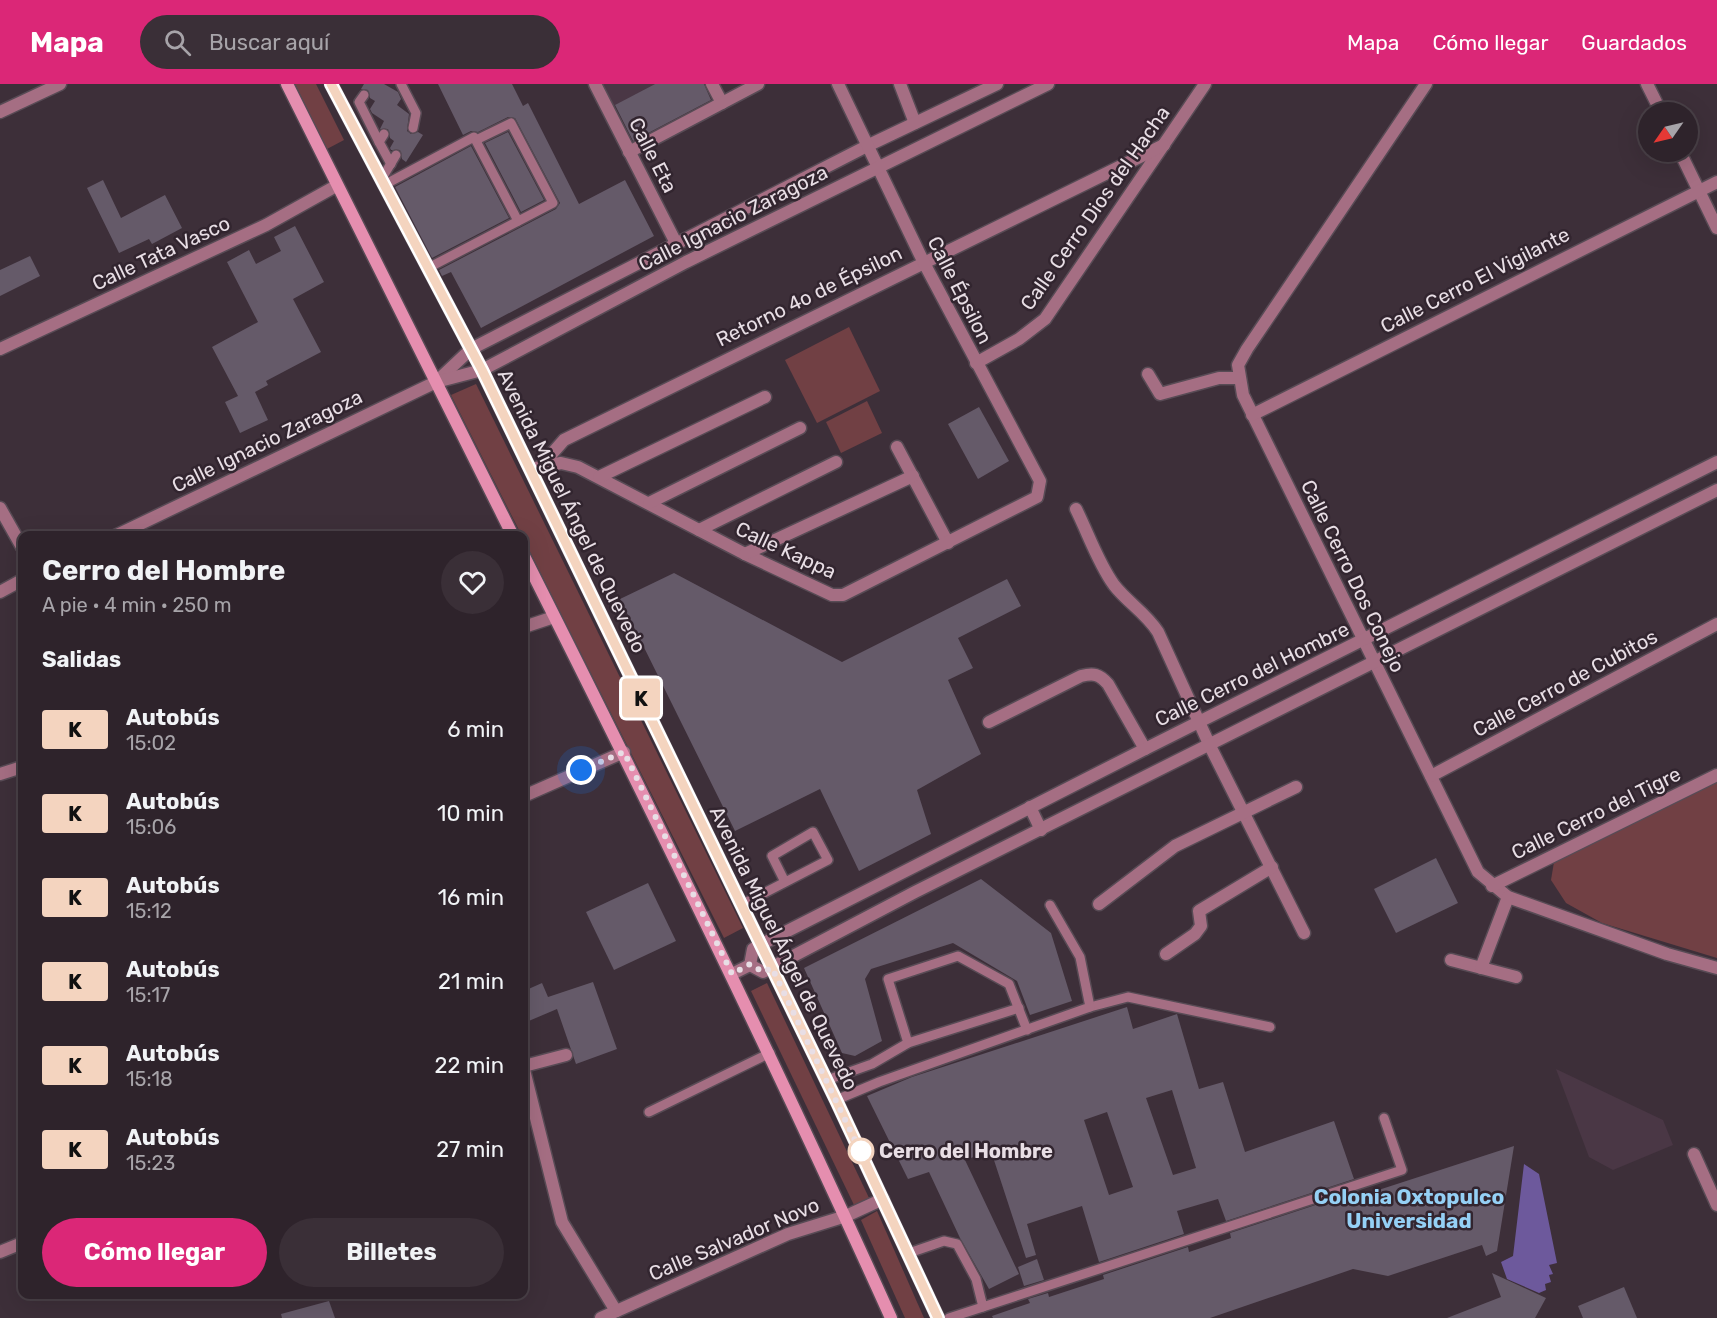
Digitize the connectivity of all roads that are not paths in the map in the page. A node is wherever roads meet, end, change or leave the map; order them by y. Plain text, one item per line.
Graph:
1 (60, 84) edge
2 (286, 84) edge
3 (331, 84) edge
4 (595, 84) edge
5 (712, 84) edge
6 (758, 84) edge
7 (838, 84) edge
8 (900, 84) edge
9 (997, 84) edge
10 (1046, 84) edge
11 (1205, 84) edge
12 (1426, 84) edge
13 (1647, 84) edge
14 (398, 86) edge
15 (364, 94) dead end
16 (409, 99) junction
17 (1656, 102) edge
18 (722, 103) junction
19 (402, 108) dead end
20 (0, 112) edge
21 (377, 116) dead end
22 (915, 123) junction
23 (371, 126) junction
24 (413, 129) dead end
25 (476, 140) junction
26 (869, 145) junction
27 (1164, 145) junction
28 (629, 152) junction
29 (1685, 162) edge
30 (879, 167) junction
31 (383, 182) junction
32 (1717, 182) edge
33 (336, 186) junction
34 (1699, 191) junction
35 (519, 221) junction
36 (1717, 228) edge
37 (676, 243) junction
38 (923, 261) junction
39 (428, 268) junction
40 (0, 349) edge
41 (471, 349) junction
42 (976, 363) junction
43 (482, 370) junction
44 (1148, 374) dead end
45 (1238, 378) junction
46 (436, 382) junction
47 (765, 397) dead end
48 (1252, 415) junction
49 (800, 428) dead end
50 (897, 447) dead end
51 (836, 462) dead end
52 (1717, 462) edge
53 (536, 467) junction
54 (913, 476) junction
55 (599, 477) junction
56 (1717, 490) edge
57 (650, 503) junction
58 (1023, 504) joint
59 (0, 508) edge
60 (1076, 509) dead end
61 (699, 530) junction
62 (126, 531) edge
63 (510, 531) edge
64 (18, 540) edge
65 (948, 543) junction
66 (745, 554) junction
67 (528, 564) edge
68 (18, 582) edge
69 (0, 592) edge
70 (554, 617) junction
71 (1717, 624) edge
72 (528, 626) edge
73 (1363, 640) junction
74 (1374, 663) junction
75 (989, 722) dead end
76 (1200, 723) junction
77 (1210, 746) junction
78 (1145, 748) junction
79 (624, 752) junction
80 (18, 768) edge
81 (0, 774) edge
82 (1717, 775) edge
83 (1431, 776) junction
84 (1296, 786) dead end
85 (528, 794) edge
86 (1030, 807) junction
87 (1244, 814) junction
88 (1041, 830) junction
89 (1272, 867) junction
90 (785, 882) junction
91 (1492, 886) junction
92 (1508, 897) junction
93 (1099, 904) dead end
94 (741, 905) junction
95 (1050, 905) dead end
96 (1304, 933) dead end
97 (760, 945) junction
98 (1166, 954) dead end
99 (1451, 960) dead end
100 (750, 964) junction
101 (772, 968) junction
102 (1481, 968) junction
103 (1717, 968) edge
104 (732, 974) junction
105 (1516, 977) dead end
106 (1090, 1007) junction
107 (1019, 1008) junction
108 (1270, 1027) dead end
109 (1027, 1030) junction
110 (908, 1043) junction
111 (770, 1053) junction
112 (566, 1055) dead end
113 (528, 1067) edge
114 (827, 1080) junction
115 (528, 1084) edge
116 (836, 1100) junction
117 (649, 1112) dead end
118 (1384, 1118) dead end
119 (1694, 1154) dead end
120 (1713, 1188) edge
121 (883, 1198) junction
122 (1717, 1205) edge
123 (846, 1216) junction
124 (18, 1245) edge
125 (0, 1252) edge
126 (909, 1253) junction
127 (983, 1307) junction
128 (616, 1311) junction
129 (601, 1318) edge
130 (891, 1318) edge
131 (938, 1318) edge
132 (950, 1318) edge

1 - 20 street
2 - 33 main road
3 - 31 main road, Avenida Miguel Ángel de Quevedo
4 - 28 street, Calle Eta
5 - 18 street
6 - 18 street
7 - 26 street, Calle Épsilon
8 - 22 street
9 - 22 street, Calle Ignacio Zaragoza
10 - 30 street, Calle Ignacio Zaragoza
11 - 27 street, Calle Cerro Dios del Hacha
12 - 45 street
13 - 17 street
14 - 16 lane
15 - 23 lane
16 - 19 lane
16 - 24 lane
18 - 28 street
21 - 23 lane
22 - 26 street, Calle Ignacio Zaragoza
23 - 31 lane
25 - 31 lane
25 - 35 lane
25 - 35 lane
26 - 30 street, Calle Épsilon
26 - 37 street, Calle Ignacio Zaragoza
27 - 38 street, Retorno 4o de Épsilon
27 - 42 street, Calle Cerro Dios del Hacha
28 - 37 street, Calle Eta
29 - 34 street
30 - 38 street, Calle Épsilon
30 - 43 street, Calle Ignacio Zaragoza
31 - 39 main road, Avenida Miguel Ángel de Quevedo
32 - 34 street, Calle Cerro El Vigilante
33 - 40 street, Calle Tata Vasco
33 - 46 main road
34 - 36 street
34 - 48 street, Calle Cerro El Vigilante
35 - 39 lane
37 - 41 street, Calle Ignacio Zaragoza
38 - 42 street, Calle Épsilon
38 - 53 street, Retorno 4o de Épsilon
39 - 41 main road, Avenida Miguel Ángel de Quevedo
41 - 43 main road, Avenida Miguel Ángel de Quevedo
41 - 46 street, Calle Ignacio Zaragoza
42 - 58 street, Calle Épsilon
43 - 46 street, Calle Ignacio Zaragoza
43 - 53 main road, Avenida Miguel Ángel de Quevedo
44 - 45 street
45 - 48 street, Calle Cerro Dos Conejo
46 - 62 street, Calle Ignacio Zaragoza
46 - 63 main road
47 - 55 street
48 - 73 street, Calle Cerro Dos Conejo
49 - 57 street
50 - 54 street
51 - 61 street
52 - 73 street, Calle Cerro del Hombre
53 - 55 street, Calle Kappa
53 - 94 main road, Avenida Miguel Ángel de Quevedo
54 - 65 street
54 - 66 street
55 - 57 street, Calle Kappa
56 - 74 street
57 - 61 street, Calle Kappa
58 - 65 street, Calle Kappa
59 - 64 street
60 - 76 street
61 - 66 street, Calle Kappa
65 - 66 street, Calle Kappa
67 - 70 main road
68 - 69 street
70 - 72 street
70 - 79 main road
71 - 83 street, Calle Cerro de Cubitos
73 - 74 street, Calle Cerro Dos Conejo
73 - 76 street, Calle Cerro del Hombre
74 - 77 street
74 - 83 street, Calle Cerro Dos Conejo
75 - 78 street
76 - 77 street
76 - 78 street, Calle Cerro del Hombre
77 - 87 street
77 - 88 street
78 - 86 street, Calle Cerro del Hombre
79 - 85 street
79 - 104 main road
80 - 81 street
82 - 91 street, Calle Cerro del Tigre
83 - 91 street, Calle Cerro Dos Conejo
84 - 87 street
86 - 88 street
86 - 97 street, Calle Cerro del Hombre
87 - 89 street
87 - 93 street
88 - 101 street
89 - 96 street
89 - 98 street
90 - 90 lane
90 - 94 lane
91 - 92 street, Calle Cerro Dos Conejo
92 - 102 street
92 - 103 street, Calle Cerro Dos Conejo
94 - 97 main road, Avenida Miguel Ángel de Quevedo
95 - 106 lane
97 - 100 street
97 - 101 main road, Avenida Miguel Ángel de Quevedo
99 - 102 street
100 - 101 street
100 - 104 street
101 - 114 main road, Avenida Miguel Ángel de Quevedo
102 - 105 street
104 - 111 main road
106 - 108 lane
106 - 109 lane
107 - 109 lane
107 - 110 lane
107 - 110 lane
109 - 116 lane
110 - 114 lane
111 - 117 lane
111 - 123 main road
112 - 113 street
114 - 116 main road, Avenida Miguel Ángel de Quevedo
115 - 128 street
116 - 121 main road, Avenida Miguel Ángel de Quevedo
118 - 127 lane
119 - 120 street
120 - 122 street
121 - 123 street, Calle Salvador Novo
121 - 126 main road, Avenida Miguel Ángel de Quevedo
123 - 128 street, Calle Salvador Novo
123 - 130 main road
124 - 125 street
126 - 127 lane
126 - 131 main road, Avenida Miguel Ángel de Quevedo
127 - 132 lane
128 - 129 street, Calle Salvador Novo

